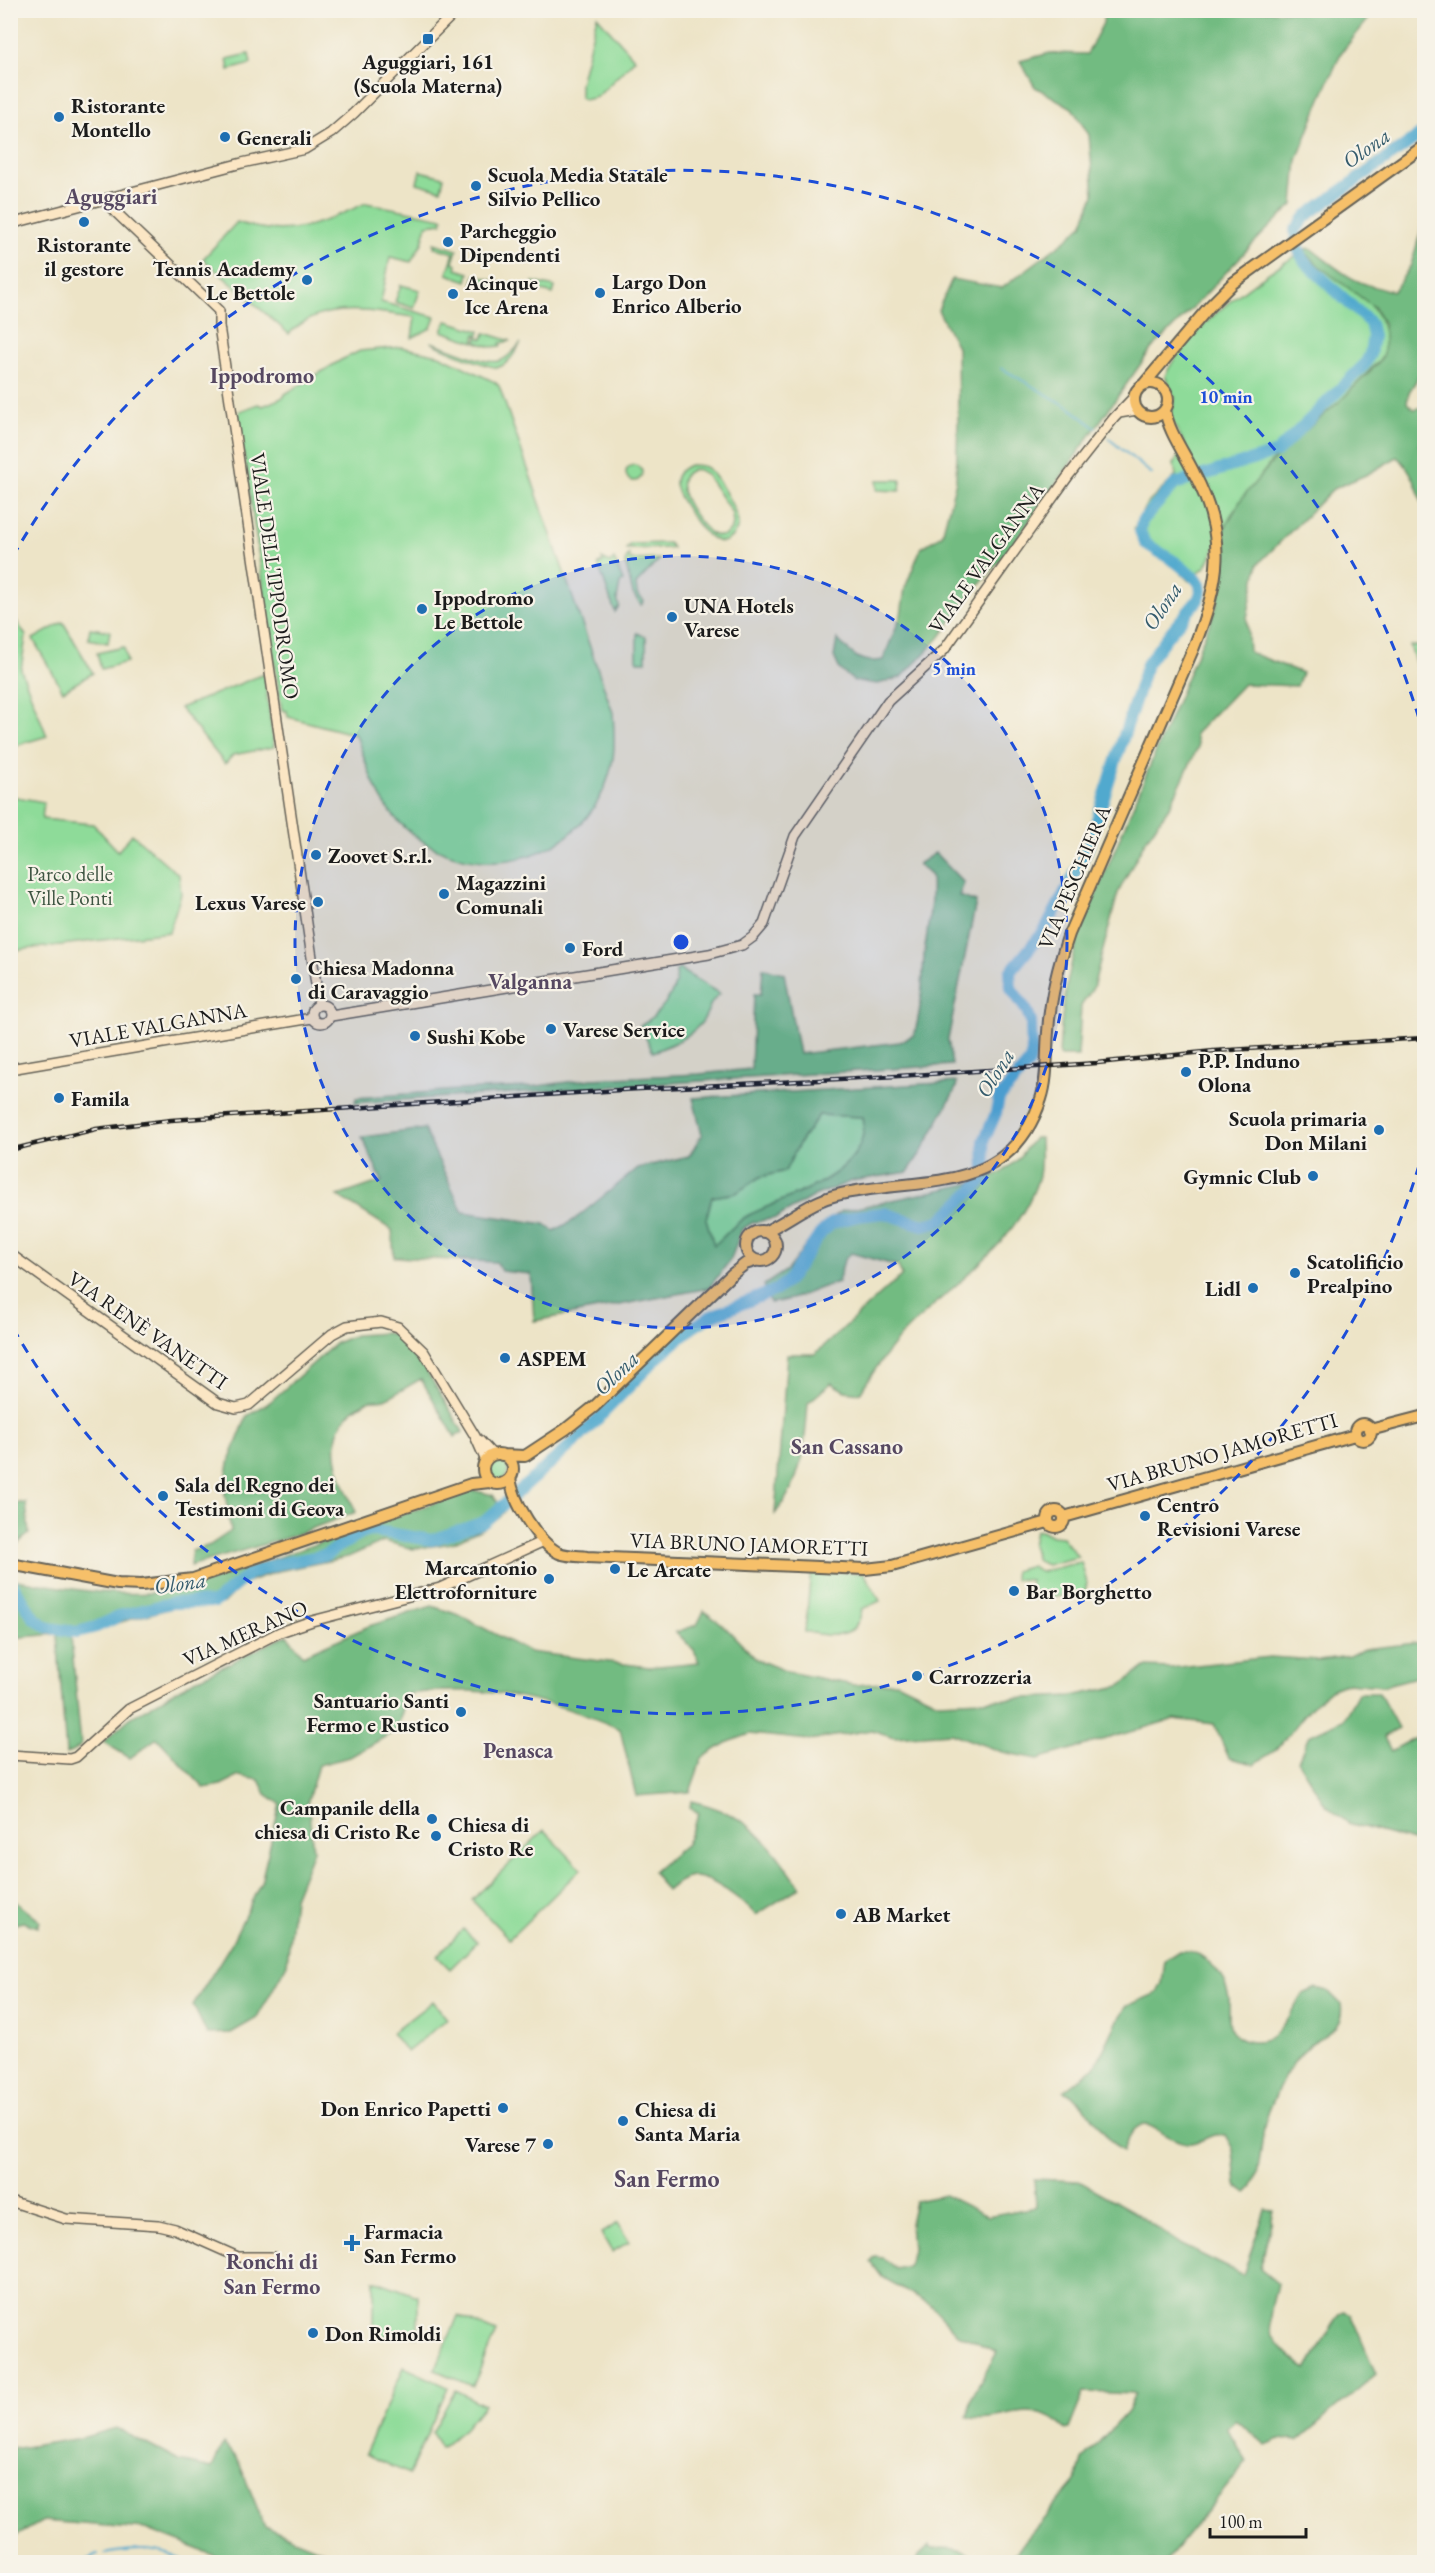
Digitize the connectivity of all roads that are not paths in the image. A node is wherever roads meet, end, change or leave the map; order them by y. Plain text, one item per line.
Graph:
1 (457, 10) edge
2 (1425, 146) edge
3 (103, 200) junction
4 (10, 225) edge
5 (1159, 365) junction
6 (1144, 384) junction
7 (1160, 384) junction
8 (1134, 397) junction
9 (1137, 410) junction
10 (1165, 410) junction
11 (1119, 413) junction
12 (1154, 417) junction
13 (1170, 430) junction
14 (319, 1005) junction
15 (331, 1016) junction
16 (312, 1018) junction
17 (10, 1069) edge
18 (785, 1223) junction
19 (764, 1232) junction
20 (775, 1243) junction
21 (746, 1244) junction
22 (10, 1254) edge
23 (755, 1261) junction
24 (731, 1275) junction
25 (1425, 1416) edge
26 (525, 1456) junction
27 (491, 1459) junction
28 (509, 1481) junction
29 (490, 1482) junction
30 (471, 1484) junction
31 (542, 1542) junction
32 (10, 1564) edge
33 (10, 1755) edge
34 (10, 2201) edge
35 (274, 2257) dead end

1 - 3 street
2 - 5 main road
3 - 4 street
3 - 14 street, VIALE DELL'IPPODROMO
5 - 6 main road
5 - 7 main road
6 - 7 main road
6 - 8 main road
7 - 10 main road
8 - 9 main road
8 - 11 street, VIALE VALGANNA
9 - 11 street
9 - 12 main road
10 - 12 main road
10 - 13 main road
11 - 15 street, VIALE VALGANNA
12 - 13 main road
13 - 18 main road, VIA PESCHIERA
14 - 15 street
14 - 16 street
15 - 16 street
16 - 17 street, VIALE VALGANNA
18 - 19 main road
18 - 20 main road
19 - 20 main road
19 - 21 main road
20 - 23 main road
21 - 23 main road
21 - 24 main road
22 - 27 street, VIA RENÈ VANETTI
23 - 24 main road
24 - 26 main road
25 - 31 main road, VIA BRUNO JAMORETTI
26 - 27 main road
26 - 28 main road
27 - 28 main road
27 - 29 main road
27 - 30 main road
28 - 29 main road
28 - 31 main road
29 - 30 main road
30 - 32 main road
31 - 33 street, VIA MERANO
34 - 35 street

